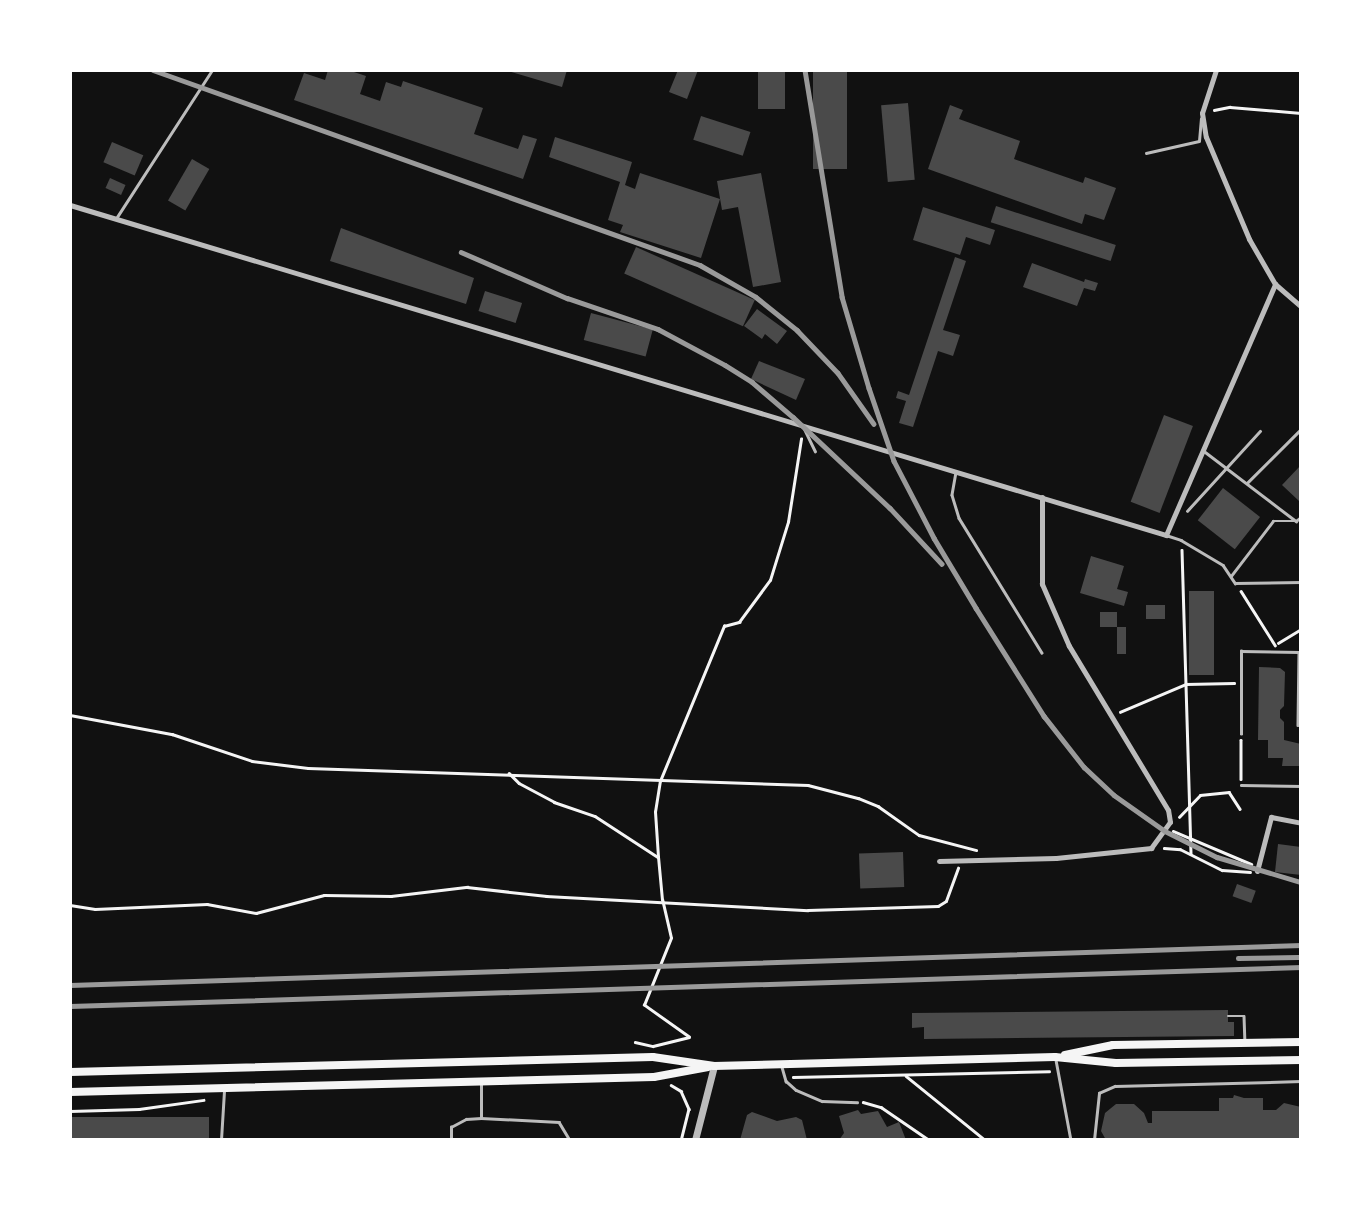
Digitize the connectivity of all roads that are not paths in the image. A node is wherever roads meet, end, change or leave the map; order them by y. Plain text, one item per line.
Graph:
1 (212, 70) edge
2 (1216, 70) edge
3 (1202, 113) junction
4 (1146, 153) dead end
5 (70, 205) edge
6 (116, 219) junction
7 (1275, 284) junction
8 (1301, 307) edge
9 (803, 426) junction
10 (1301, 429) edge
11 (1260, 431) dead end
12 (814, 450) dead end
13 (1203, 450) junction
14 (1225, 467) junction
15 (956, 472) junction
16 (1247, 484) junction
17 (1042, 498) junction
18 (1187, 511) dead end
19 (1301, 517) edge
20 (1296, 522) junction
21 (1166, 535) junction
22 (1231, 576) junction
23 (1301, 582) edge
24 (1042, 653) dead end
25 (1301, 725) edge
26 (1241, 734) road end
27 (1241, 785) road end
28 (1301, 786) edge
29 (1301, 822) edge
30 (939, 861) dead end
31 (1257, 869) road end
32 (1228, 1016) dead end
33 (1301, 1042) edge
34 (1245, 1043) junction
35 (1055, 1057) junction
36 (1301, 1060) edge
37 (782, 1064) junction
38 (714, 1066) junction
39 (70, 1072) edge
40 (481, 1081) junction
41 (1301, 1082) edge
42 (224, 1088) junction
43 (70, 1091) edge
44 (856, 1102) road end
45 (481, 1118) junction
46 (221, 1140) edge
47 (451, 1140) edge
48 (570, 1140) edge
49 (695, 1140) edge
50 (1071, 1140) edge
51 (1094, 1140) edge

1 - 6 lane
2 - 3 street
3 - 4 lane
3 - 7 street
5 - 6 street
6 - 9 street
7 - 8 street
7 - 13 street
9 - 12 lane
9 - 15 street
10 - 16 lane
11 - 14 lane
13 - 14 lane
13 - 21 street
14 - 16 lane
14 - 18 lane
15 - 17 street
15 - 24 lane
16 - 20 lane
17 - 21 street
17 - 30 street
19 - 20 lane
20 - 22 lane
21 - 22 lane
22 - 23 lane
25 - 26 lane
27 - 28 lane
29 - 31 street
32 - 34 lane
33 - 34 main road
34 - 35 main road
35 - 36 main road
35 - 37 main road
35 - 50 lane
37 - 38 main road
37 - 44 lane
38 - 39 main road
38 - 40 main road
38 - 49 street
40 - 42 main road
40 - 45 lane
41 - 51 lane
42 - 43 main road
42 - 46 lane
45 - 47 lane
45 - 48 lane

